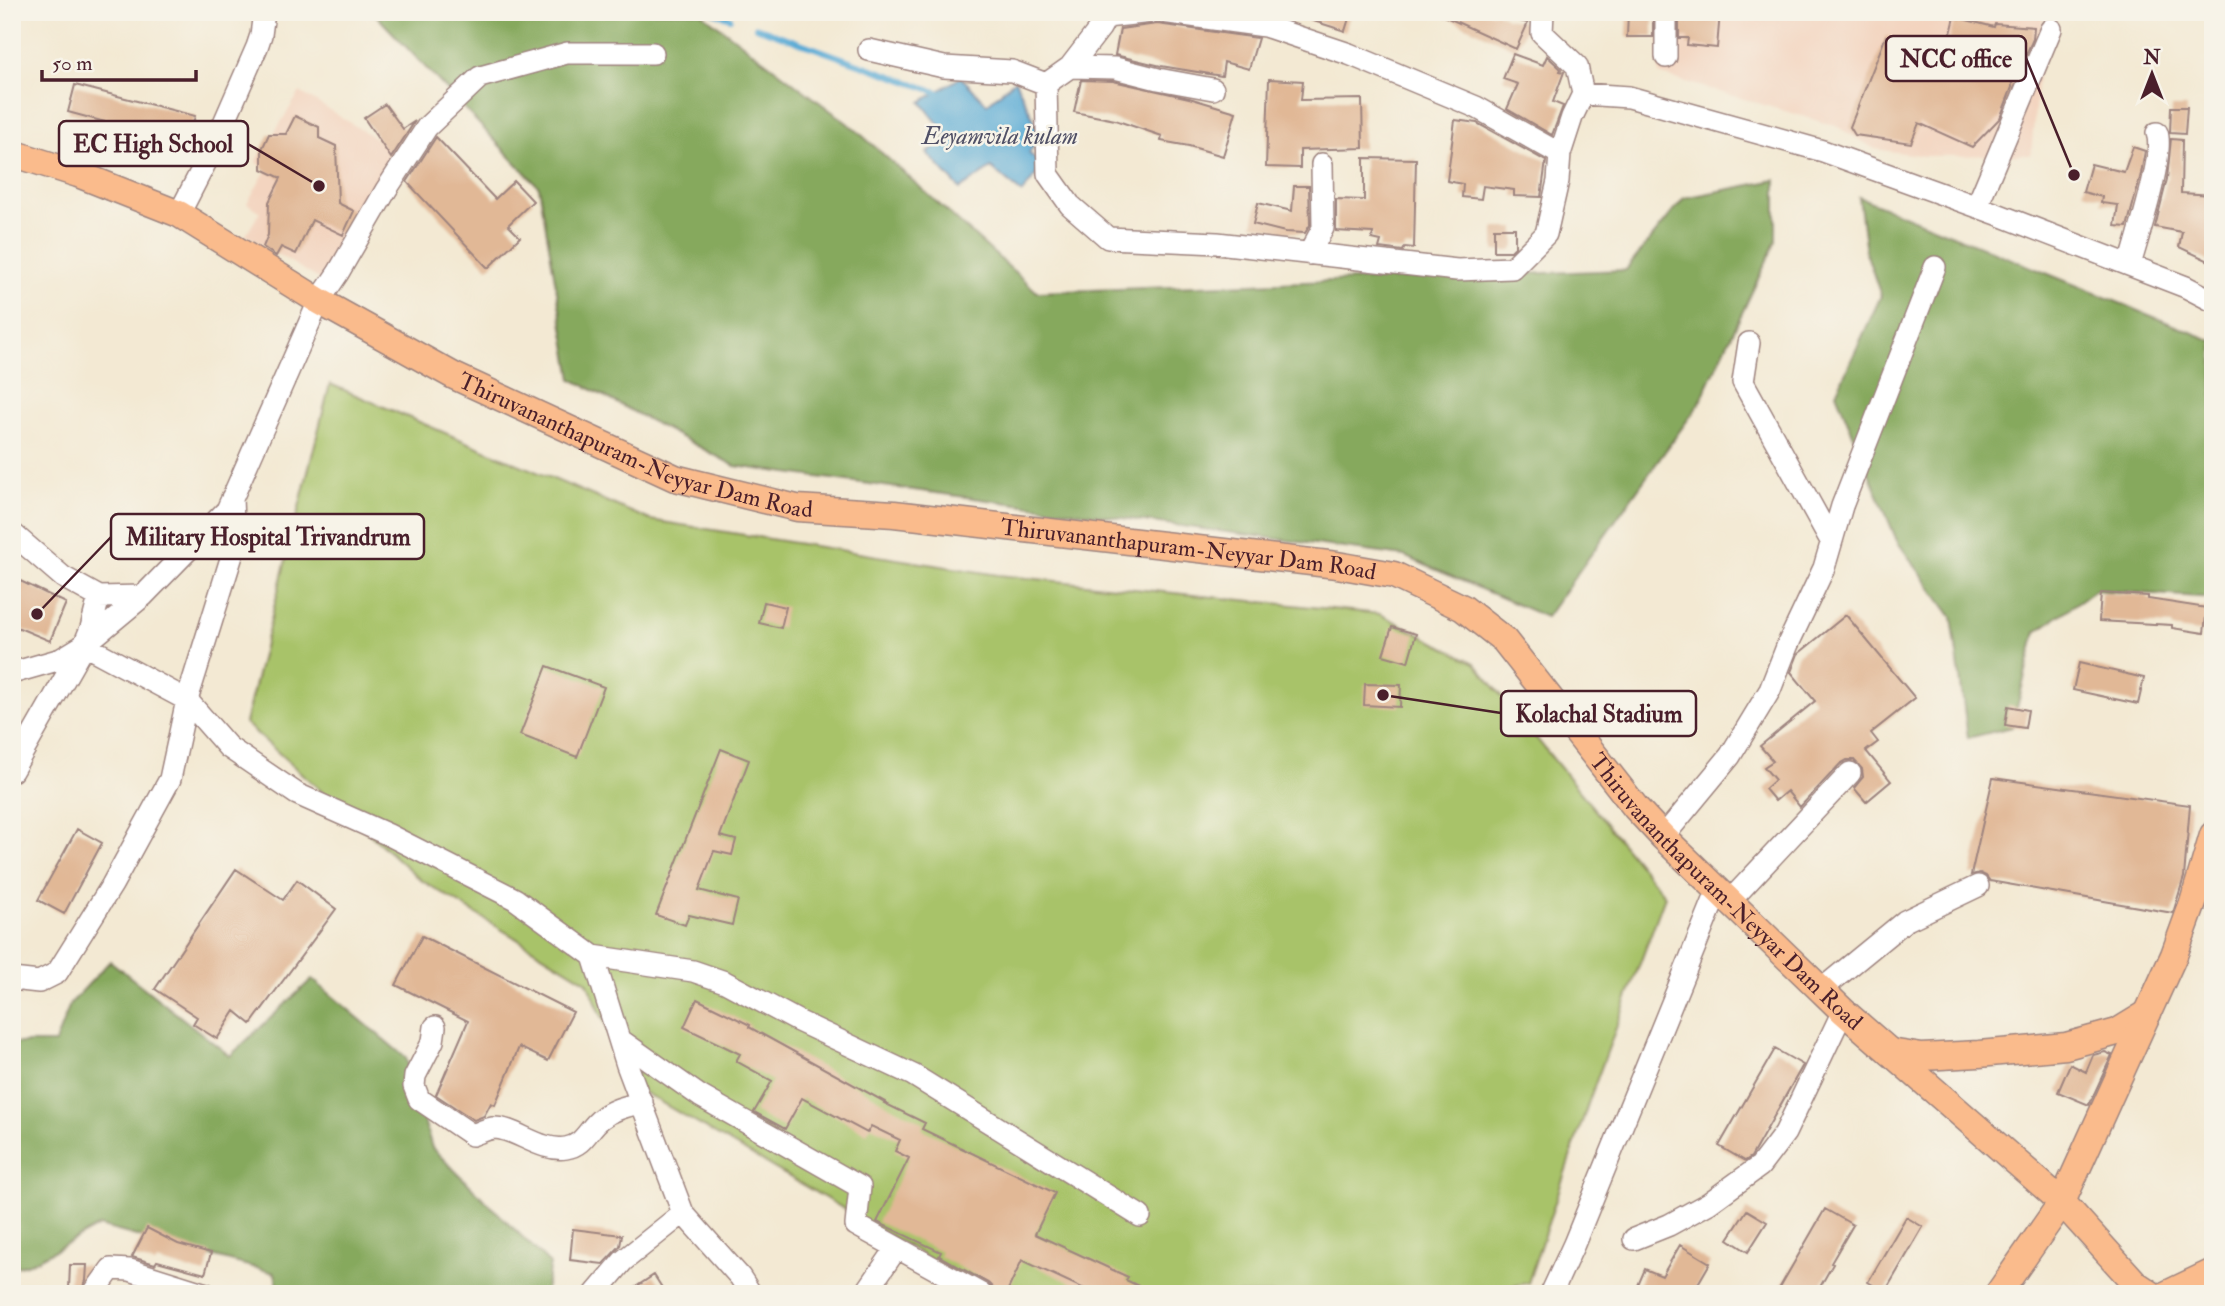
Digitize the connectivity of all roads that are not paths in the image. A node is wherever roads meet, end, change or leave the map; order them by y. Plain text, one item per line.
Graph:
1 (264, 12) edge
2 (1152, 12) edge
3 (1161, 12) edge
4 (1666, 12) edge
5 (1541, 13) edge
6 (1107, 15) edge
7 (2051, 29) dead end
8 (869, 50) dead end
9 (653, 53) dead end
10 (1666, 57) dead end
11 (1070, 67) junction
12 (1045, 84) junction
13 (1213, 89) dead end
14 (1583, 94) junction
15 (2157, 133) dead end
16 (12, 153) edge
17 (1560, 154) junction
18 (1322, 164) dead end
19 (1977, 206) junction
20 (179, 214) junction
21 (1309, 254) junction
22 (2130, 265) junction
23 (1935, 267) dead end
24 (319, 301) junction
25 (2213, 301) edge
26 (1749, 343) dead end
27 (232, 498) junction
28 (12, 533) edge
29 (1832, 541) junction
30 (143, 596) junction
31 (99, 597) junction
32 (84, 645) junction
33 (12, 673) edge
34 (187, 700) junction
35 (12, 771) edge
36 (1850, 773) dead end
37 (2213, 835) edge
38 (1663, 837) junction
39 (1978, 886) dead end
40 (1724, 896) junction
41 (593, 956) junction
42 (12, 979) edge
43 (1822, 989) junction
44 (1843, 1011) junction
45 (2148, 1013) junction
46 (435, 1027) dead end
47 (619, 1039) junction
48 (1890, 1052) junction
49 (642, 1102) junction
50 (2062, 1202) junction
51 (683, 1213) junction
52 (1140, 1216) dead end
53 (1634, 1239) dead end
54 (896, 1249) junction
55 (2213, 1272) edge
56 (93, 1294) edge
57 (206, 1294) edge
58 (595, 1294) edge
59 (751, 1294) edge
60 (865, 1294) edge
61 (981, 1294) edge
62 (1551, 1294) edge
63 (1998, 1294) edge
64 (2151, 1294) edge
65 (2167, 1294) edge

1 - 20 street
2 - 6 street
3 - 17 street
4 - 10 street
5 - 14 street
6 - 11 street
7 - 19 street
8 - 12 street
9 - 24 street
11 - 12 street
11 - 13 street
12 - 21 street
14 - 17 street
14 - 19 street
15 - 22 street
16 - 20 main road, Thiruvananthapuram-Neyyar Dam Road
17 - 21 street
18 - 21 street
19 - 22 street
20 - 24 main road, Thiruvananthapuram-Neyyar Dam Road
22 - 25 street
23 - 29 street
24 - 27 street
24 - 38 main road, Thiruvananthapuram-Neyyar Dam Road
26 - 29 street
27 - 30 street
27 - 34 street
28 - 31 street
29 - 38 street
30 - 31 street
30 - 32 street
31 - 32 street
32 - 33 street
32 - 34 street
32 - 35 street
34 - 41 street
34 - 42 street
36 - 40 street
37 - 45 main road
38 - 40 main road, Thiruvananthapuram-Neyyar Dam Road
39 - 43 street
40 - 43 main road, Thiruvananthapuram-Neyyar Dam Road
40 - 62 street
41 - 47 street
41 - 52 street
43 - 44 main road, Thiruvananthapuram-Neyyar Dam Road
44 - 48 main road, Thiruvananthapuram-Neyyar Dam Road
44 - 53 street
45 - 48 main road
45 - 50 main road
46 - 49 street
47 - 49 street
47 - 54 street
48 - 50 main road, Thiruvananthapuram-Neyyar Dam Road
49 - 51 street
50 - 63 main road
50 - 64 main road, Thiruvananthapuram-Neyyar Dam Road
51 - 58 street
51 - 59 street
54 - 60 street
54 - 61 street
55 - 65 main road
56 - 57 street

